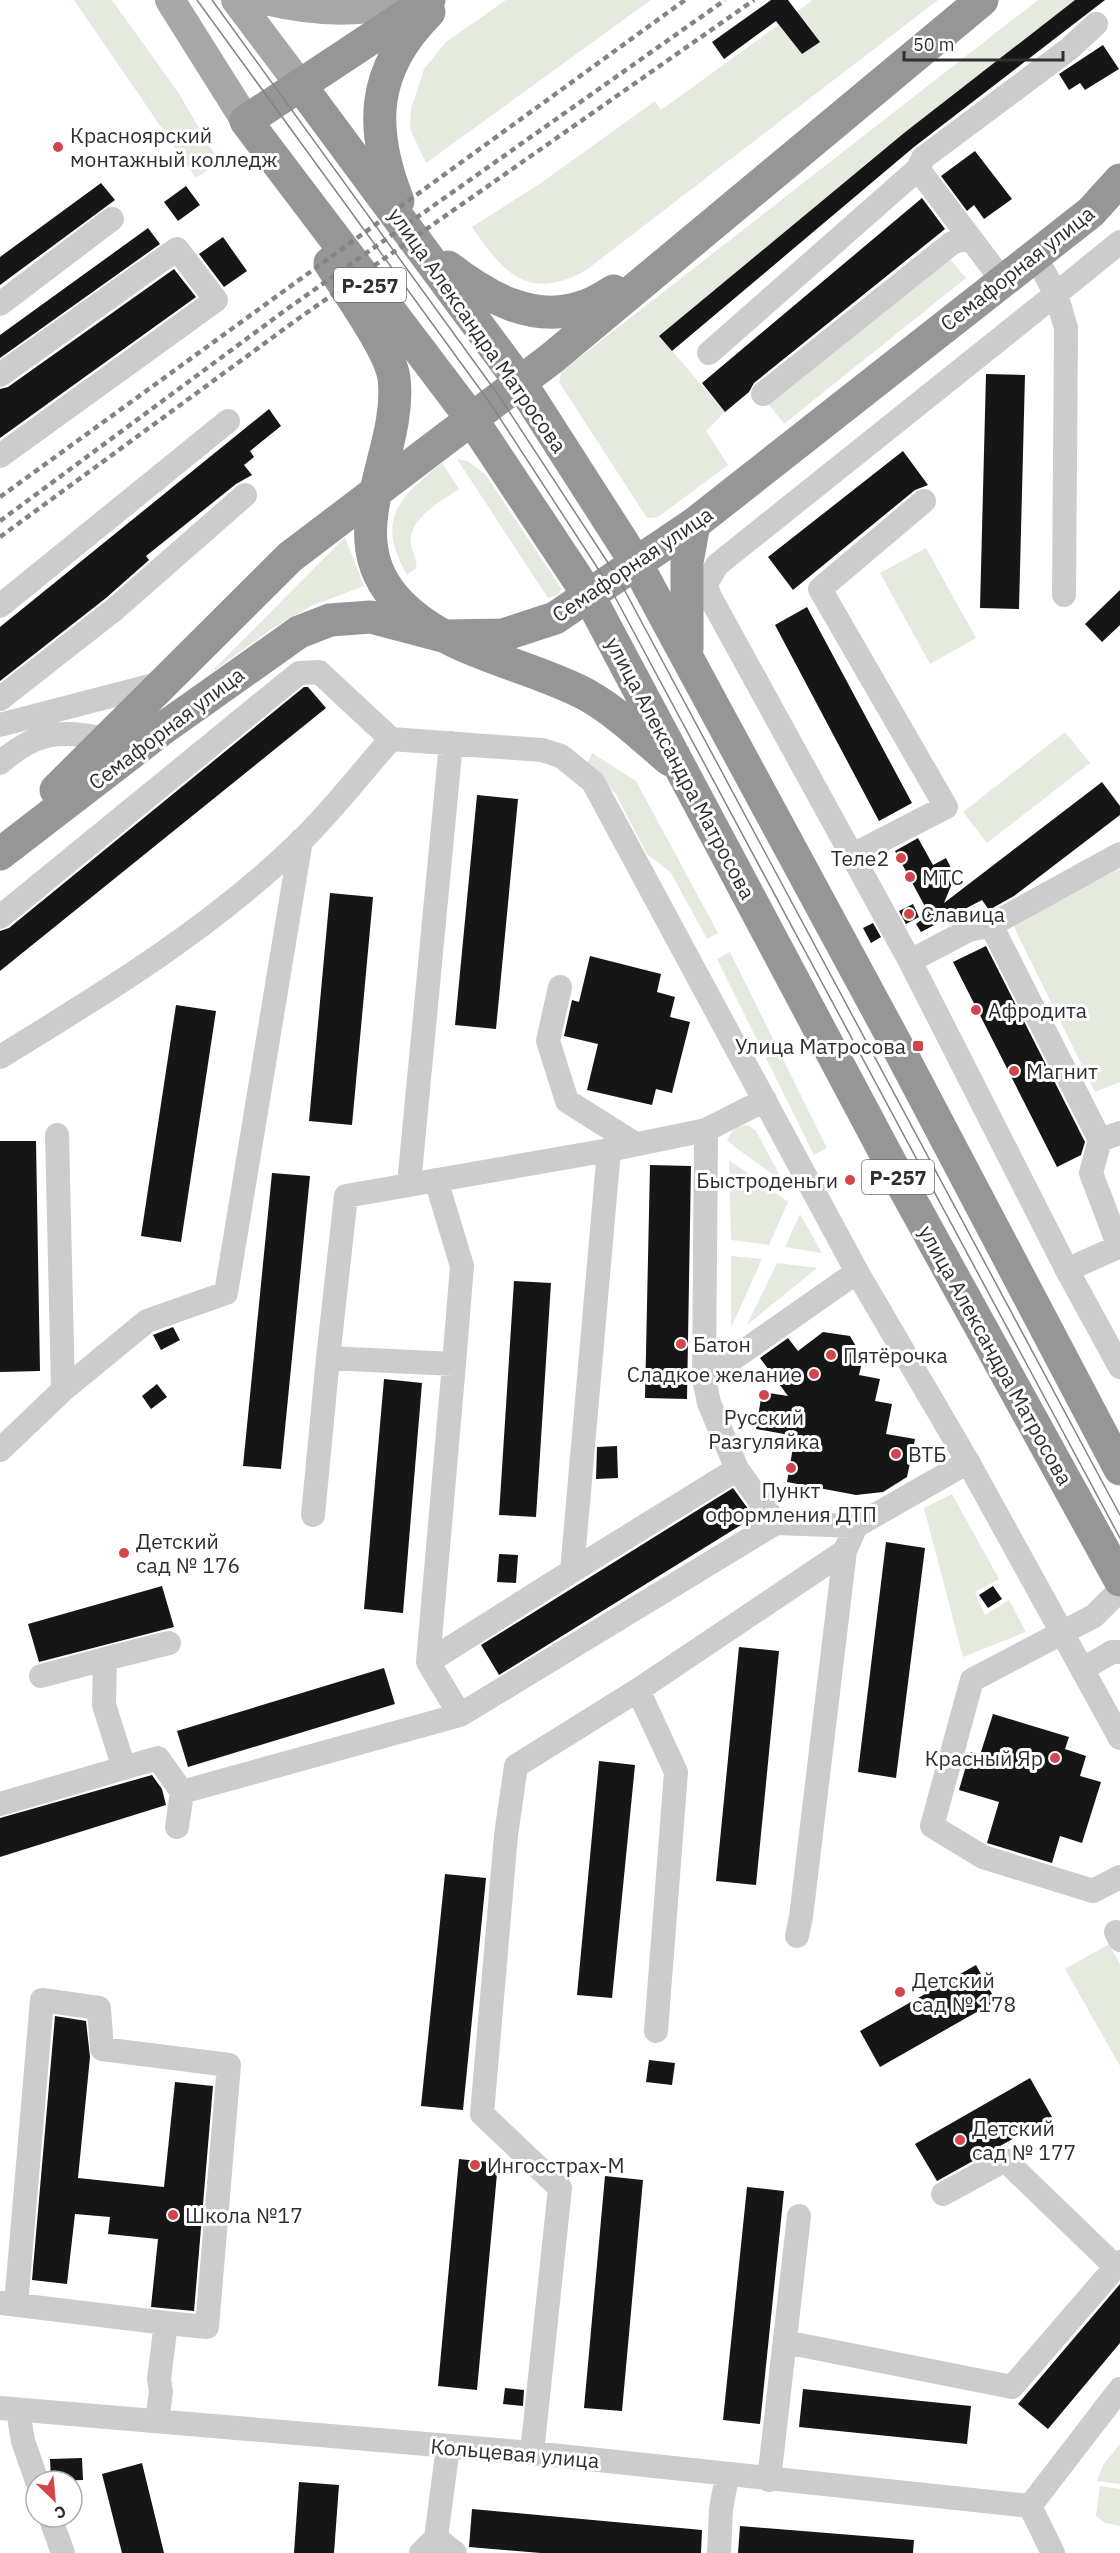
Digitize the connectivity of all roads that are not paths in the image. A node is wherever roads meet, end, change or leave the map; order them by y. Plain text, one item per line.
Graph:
1 (170, 0) edge
2 (236, 0) edge
3 (265, 0) edge
4 (417, 0) edge
5 (429, 0) edge
6 (443, 0) edge
7 (982, 0) edge
8 (1096, 24) dead end
9 (300, 85) junction
10 (246, 121) junction
11 (269, 151) junction
12 (918, 169) junction
13 (1120, 180) edge
14 (112, 219) dead end
15 (410, 230) junction
16 (969, 237) junction
17 (1120, 242) edge
18 (1035, 256) junction
19 (668, 261) junction
20 (1002, 280) junction
21 (1056, 294) junction
22 (0, 304) edge
23 (709, 352) dead end
24 (0, 375) edge
25 (520, 382) junction
26 (763, 394) dead end
27 (471, 418) junction
28 (228, 421) dead end
29 (0, 456) edge
30 (375, 491) junction
31 (245, 495) dead end
32 (924, 501) dead end
33 (694, 524) junction
34 (636, 563) junction
35 (1064, 595) dead end
36 (589, 596) junction
37 (0, 606) edge
38 (443, 636) junction
39 (687, 653) junction
40 (161, 683) junction
41 (0, 699) edge
42 (0, 725) edge
43 (105, 739) junction
44 (391, 739) junction
45 (451, 743) junction
46 (0, 763) edge
47 (682, 770) junction
48 (302, 840) junction
49 (0, 849) edge
50 (0, 854) edge
51 (1120, 854) edge
52 (853, 855) junction
53 (0, 917) edge
54 (991, 925) junction
55 (910, 961) junction
56 (560, 987) dead end
57 (0, 1057) edge
58 (765, 1100) junction
59 (706, 1130) junction
60 (57, 1135) dead end
61 (1110, 1137) edge
62 (635, 1144) junction
63 (609, 1150) junction
64 (436, 1180) junction
65 (409, 1184) junction
66 (1119, 1247) edge
67 (1067, 1270) junction
68 (857, 1272) junction
69 (328, 1358) junction
70 (454, 1364) junction
71 (1120, 1367) edge
72 (704, 1378) junction
73 (63, 1390) junction
74 (0, 1450) edge
75 (969, 1462) junction
76 (737, 1469) junction
77 (1120, 1469) edge
78 (313, 1515) dead end
79 (776, 1522) junction
80 (856, 1526) junction
81 (845, 1551) junction
82 (572, 1571) junction
83 (1120, 1580) edge
84 (1120, 1590) edge
85 (1064, 1633) junction
86 (169, 1643) dead end
87 (1120, 1652) edge
88 (105, 1659) junction
89 (428, 1662) junction
90 (1083, 1668) junction
91 (41, 1676) dead end
92 (638, 1690) junction
93 (460, 1715) junction
94 (1120, 1738) edge
95 (124, 1768) junction
96 (182, 1792) junction
97 (0, 1804) edge
98 (177, 1827) dead end
99 (1120, 1877) edge
100 (796, 1936) dead end
101 (656, 2031) dead end
102 (943, 2194) dead end
103 (799, 2216) dead end
104 (1118, 2265) edge
105 (8, 2304) edge
106 (165, 2323) junction
107 (785, 2342) junction
108 (1120, 2389) edge
109 (9, 2409) edge
110 (157, 2421) junction
111 (448, 2447) junction
112 (532, 2453) junction
113 (33, 2469) edge
114 (727, 2476) junction
115 (769, 2480) junction
116 (1030, 2506) junction
117 (54, 2529) edge
118 (428, 2546) edge
119 (63, 2553) edge
120 (455, 2553) edge
121 (719, 2553) edge
122 (1053, 2553) edge

1 - 10 main road, улица Александра Матросова
2 - 9 main road, улица Александра Матросова
3 - 4 main road
5 - 9 highway
6 - 15 highway
7 - 19 highway, Семафорная улица
8 - 12 street
9 - 10 highway
9 - 15 highway, улица Александра Матросова / Р-257
10 - 11 highway, улица Александра Матросова / Р-257
11 - 27 highway, улица Александра Матросова / Р-257
11 - 30 highway
12 - 16 street
12 - 23 street
13 - 18 highway, Семафорная улица
14 - 22 street
15 - 19 highway
15 - 25 highway, улица Александра Матросова / Р-257
16 - 20 street
16 - 26 street
17 - 21 street, Семафорная улица
18 - 20 highway, Семафорная улица
18 - 21 street
19 - 25 highway, Семафорная улица
20 - 33 highway, Семафорная улица
21 - 35 street
21 - 52 street, Семафорная улица
24 - 29 street
25 - 27 highway, Семафорная улица
25 - 34 highway, улица Александра Матросова / Р-257
27 - 30 highway, Семафорная улица
27 - 36 highway, улица Александра Матросова / Р-257
28 - 37 street
30 - 38 highway
30 - 40 highway, Семафорная улица
31 - 41 street
32 - 52 street
33 - 34 highway, Семафорная улица
33 - 39 highway
34 - 36 highway, Семафорная улица
34 - 39 highway, улица Александра Матросова / Р-257
36 - 38 highway, Семафорная улица
36 - 47 highway, улица Александра Матросова / Р-257
38 - 47 highway
38 - 50 highway, Семафорная улица
39 - 77 highway, улица Александра Матросова / Р-257
40 - 42 street
40 - 43 highway, Семафорная улица
43 - 46 street
43 - 49 highway, Семафорная улица
44 - 45 street
44 - 48 street
44 - 53 street
45 - 58 street
45 - 65 street
47 - 83 highway, улица Александра Матросова / Р-257
48 - 57 street
48 - 73 street
51 - 54 street
52 - 55 street
54 - 55 street
54 - 61 street
55 - 67 street
56 - 62 street
58 - 59 street
58 - 68 street
59 - 62 street
59 - 72 street
60 - 73 street
61 - 66 street
62 - 63 street
63 - 64 street
63 - 82 street
64 - 65 street
64 - 70 street
65 - 69 street
66 - 67 street
67 - 71 street
68 - 72 street
68 - 75 street
69 - 70 street
69 - 78 street
70 - 89 street
72 - 76 street
73 - 74 street
75 - 80 street
75 - 85 street
76 - 79 street
76 - 82 street
79 - 80 street
79 - 93 street
80 - 81 street
81 - 92 street
81 - 100 street
82 - 89 street
84 - 85 street
85 - 90 street
85 - 99 street
86 - 88 street
87 - 90 street
88 - 91 street
88 - 95 street
89 - 93 street
90 - 94 street
92 - 101 street
92 - 112 street
93 - 96 street
95 - 96 street
95 - 97 street
96 - 98 street
102 - 104 street
103 - 107 street
104 - 107 street
105 - 106 street
105 - 106 street
106 - 110 street
107 - 115 street
108 - 116 street
109 - 110 street, Кольцевая улица
109 - 113 street
110 - 111 street, Кольцевая улица
111 - 112 street, Кольцевая улица
111 - 118 street
112 - 114 street, Кольцевая улица
114 - 115 street, Кольцевая улица
114 - 121 street
115 - 116 street, Кольцевая улица
116 - 122 street
117 - 119 street
118 - 120 street

